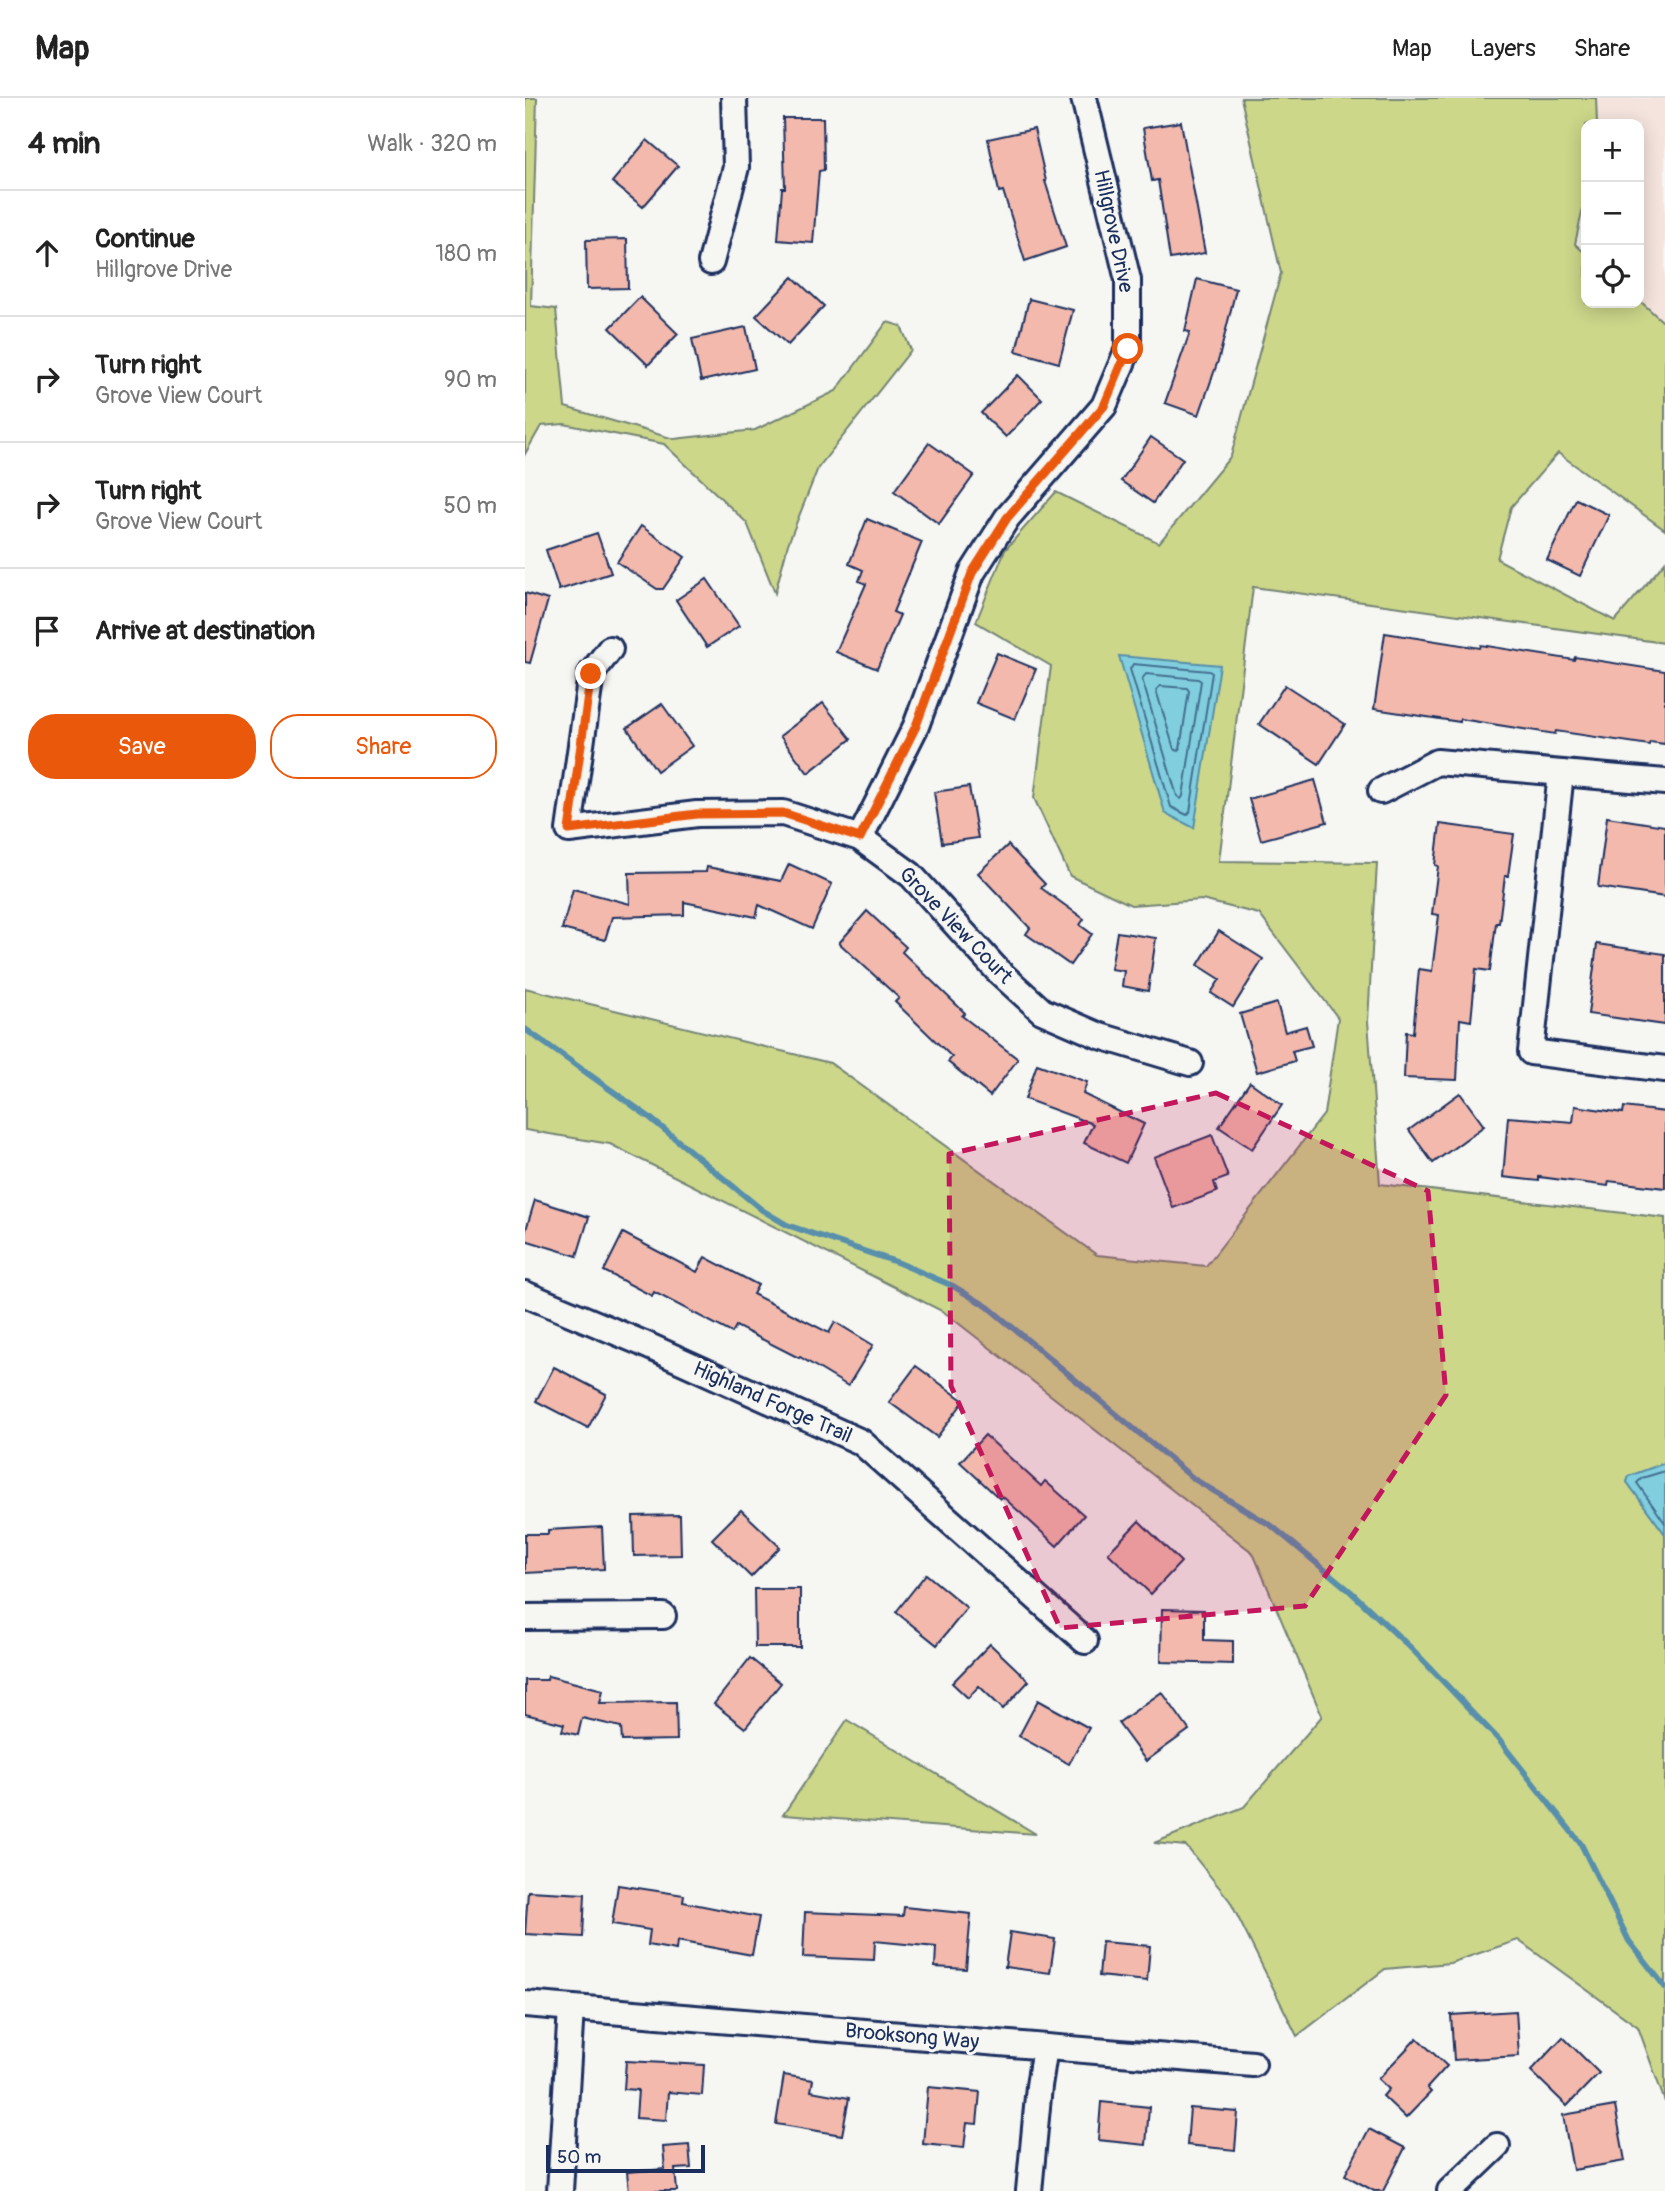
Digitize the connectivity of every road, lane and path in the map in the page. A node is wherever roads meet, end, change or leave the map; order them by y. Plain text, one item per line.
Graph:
1 (734, 98) edge
2 (1084, 98) edge
3 (711, 262) dead end
4 (610, 649) dead end
5 (1561, 773) junction
6 (1665, 782) edge
7 (1381, 791) dead end
8 (860, 838) junction
9 (1190, 1063) dead end
10 (1665, 1069) edge
11 (525, 1294) edge
12 (663, 1616) dead end
13 (525, 1617) edge
14 (1085, 1641) dead end
15 (525, 2004) edge
16 (571, 2008) junction
17 (1045, 2047) junction
18 (1253, 2064) dead end
19 (1497, 2146) dead end
20 (560, 2191) edge
21 (1029, 2191) edge
22 (1450, 2191) edge

1 - 3 street
2 - 8 street, Hillgrove Drive
4 - 8 street, Grove View Court
5 - 6 street
5 - 7 street
5 - 10 street
8 - 9 street, Grove View Court
11 - 14 street, Highland Forge Trail
12 - 13 street
15 - 16 street, Brooksong Way
16 - 17 street, Brooksong Way
16 - 20 street
17 - 18 street, Brooksong Way
17 - 21 street
19 - 22 street

